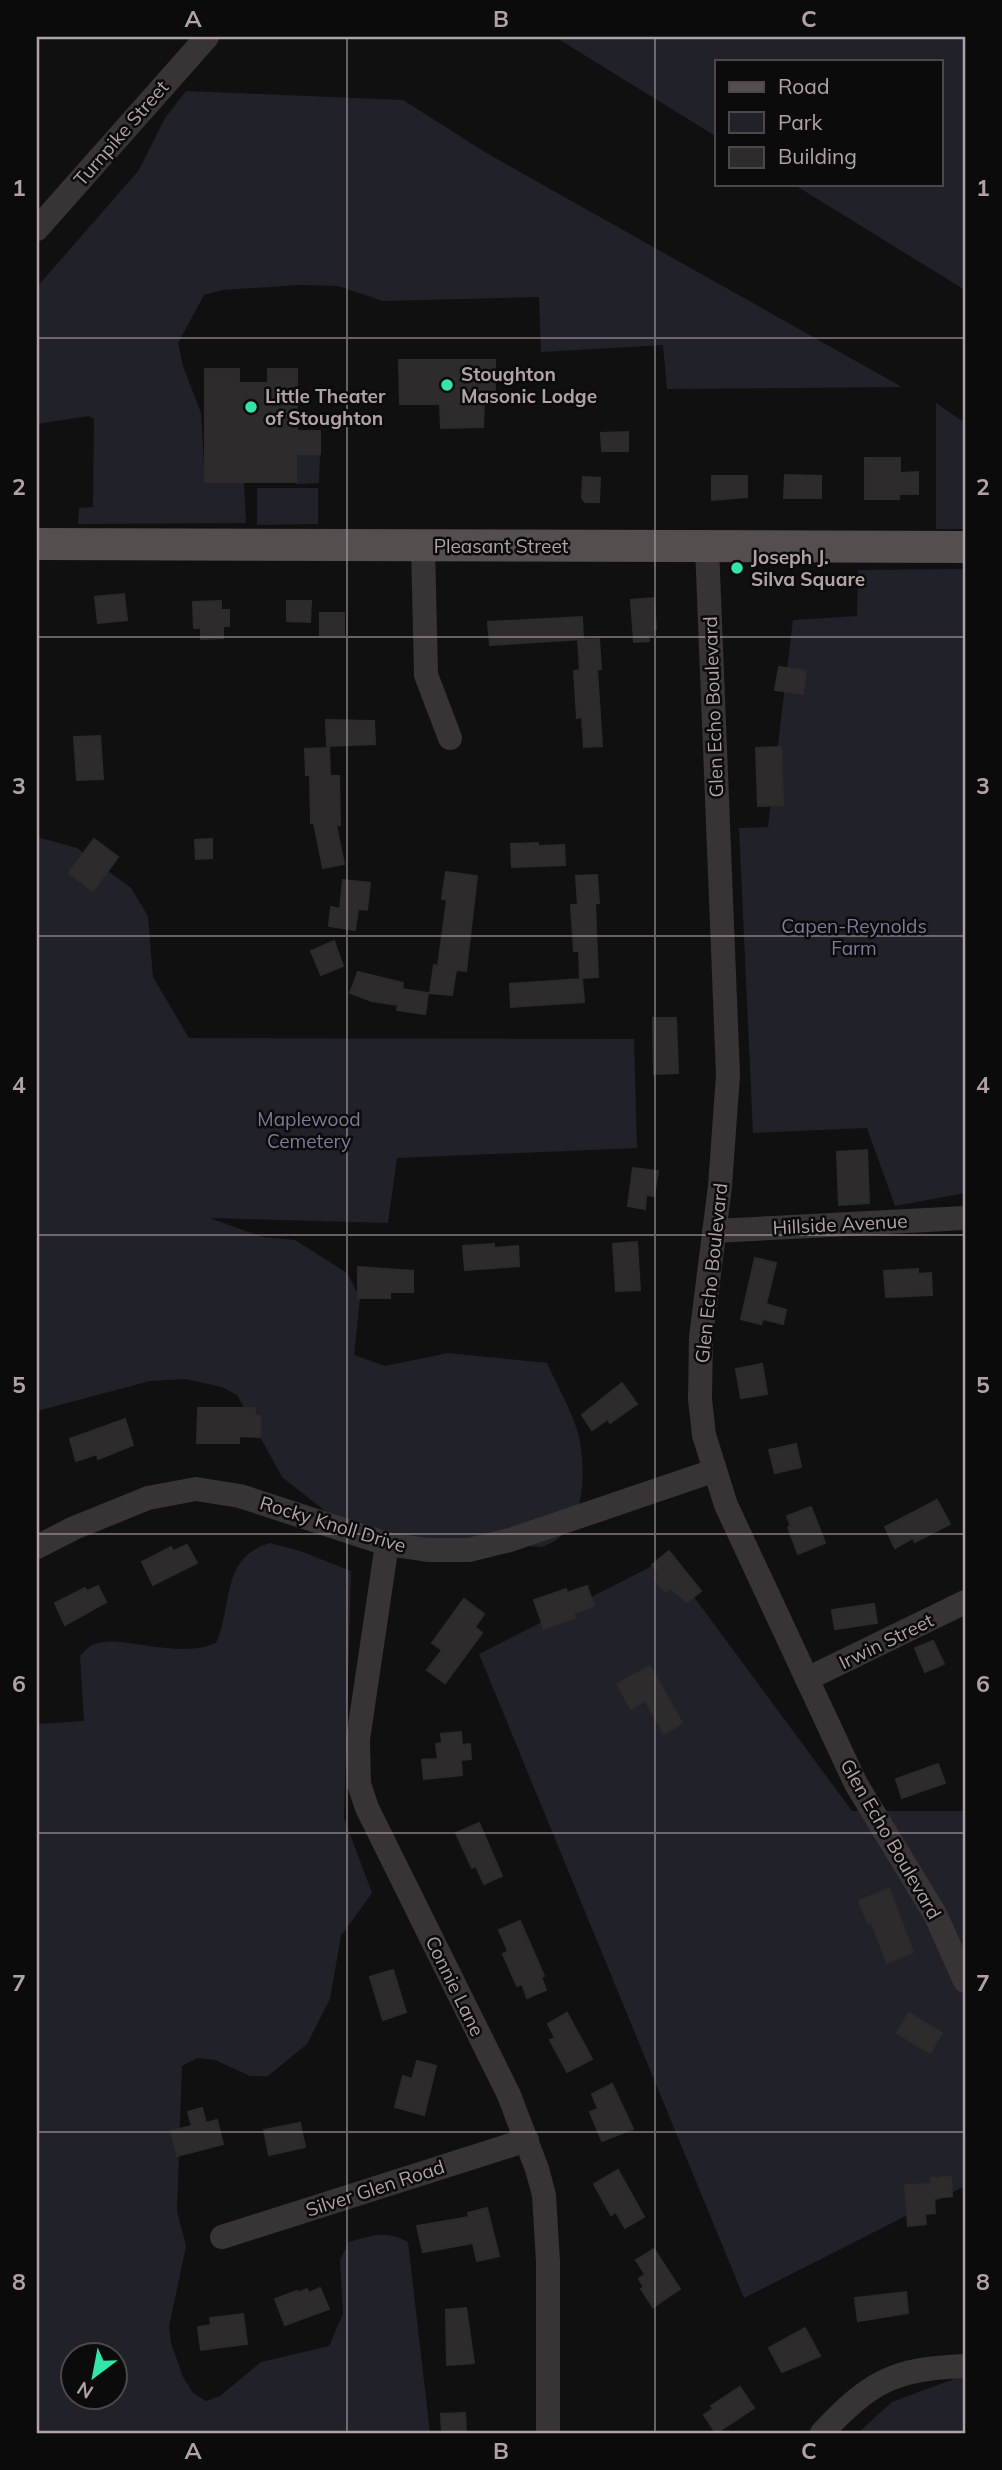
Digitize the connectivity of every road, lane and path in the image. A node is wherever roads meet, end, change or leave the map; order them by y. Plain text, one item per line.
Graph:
1 (206, 37) edge
2 (37, 229) edge
3 (37, 544) edge
4 (424, 546) junction
5 (707, 547) junction
6 (965, 547) edge
7 (450, 738) dead end
8 (965, 1218) edge
9 (714, 1231) junction
10 (713, 1471) junction
11 (387, 1544) junction
12 (37, 1547) edge
13 (965, 1602) edge
14 (807, 1679) junction
15 (965, 1981) edge
16 (527, 2140) junction
17 (222, 2237) dead end
18 (965, 2366) edge
19 (548, 2433) edge
20 (822, 2433) edge

1 - 2 street, Turnpike Street
3 - 4 main road, Pleasant Street
4 - 5 main road, Pleasant Street
4 - 7 street
5 - 6 main road, Pleasant Street
5 - 9 street, Glen Echo Boulevard
8 - 9 street, Hillside Avenue
9 - 10 street, Glen Echo Boulevard
10 - 11 street, Rocky Knoll Drive
10 - 14 street, Glen Echo Boulevard
11 - 12 street, Rocky Knoll Drive
11 - 16 street, Connie Lane
13 - 14 street, Irwin Street
14 - 15 street, Glen Echo Boulevard
16 - 17 street, Silver Glen Road
16 - 19 street, Connie Lane
18 - 20 street

